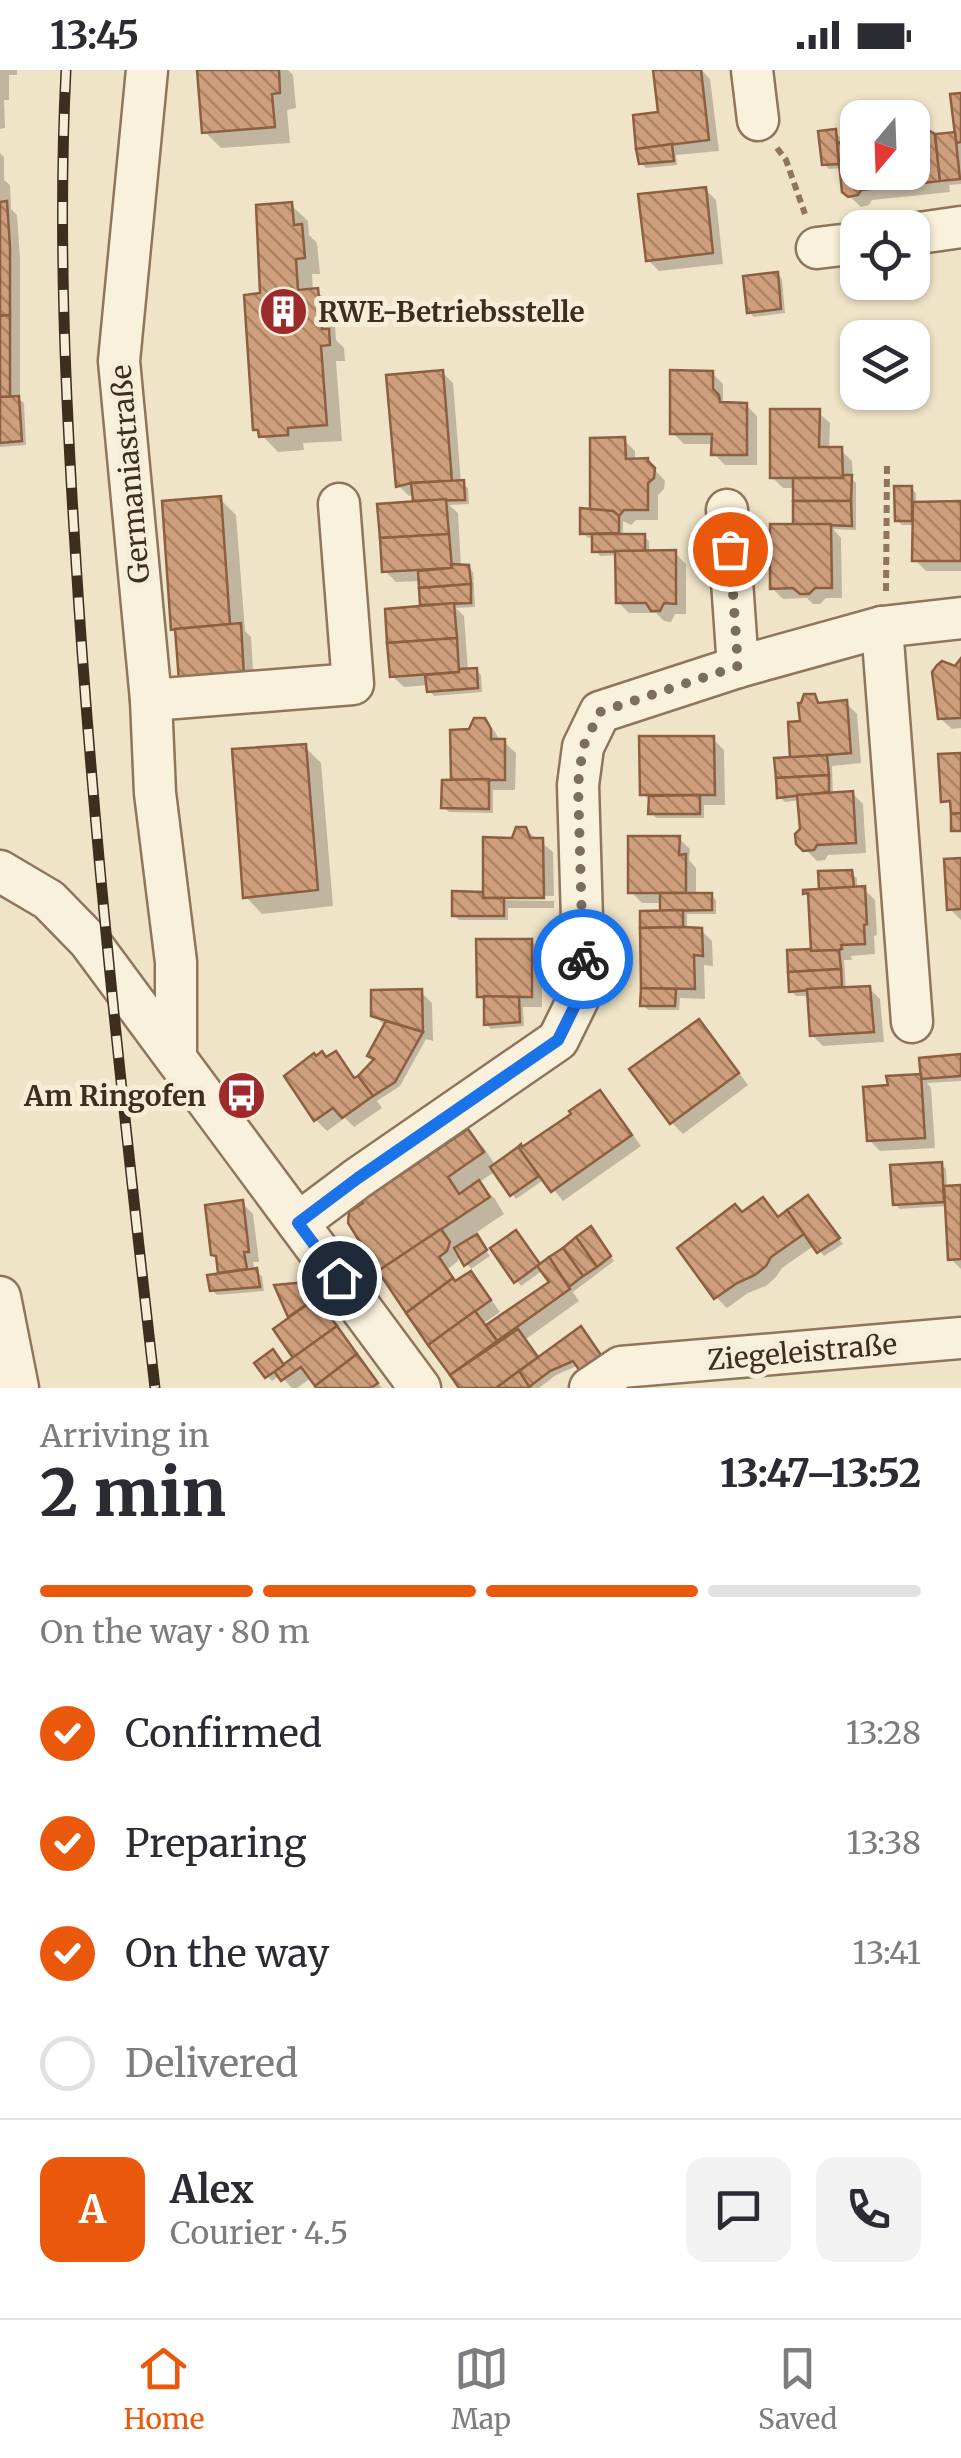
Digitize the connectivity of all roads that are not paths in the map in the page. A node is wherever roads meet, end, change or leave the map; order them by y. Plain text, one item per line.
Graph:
1 (147, 70) edge
2 (752, 70) edge
3 (758, 120) road end
4 (961, 227) edge
5 (930, 231) edge
6 (840, 245) edge
7 (817, 248) road end
8 (339, 504) dead end
9 (726, 510) dead end
10 (961, 618) edge
11 (882, 627) junction
12 (738, 666) junction
13 (151, 700) junction
14 (0, 871) edge
15 (912, 1022) dead end
16 (176, 1058) junction
17 (298, 1223) junction
18 (0, 1297) edge
19 (961, 1338) edge
20 (18, 1388) edge
21 (420, 1388) edge
22 (590, 1388) edge

1 - 13 street, Germaniastraße
2 - 3 street
4 - 5 street
6 - 7 street
8 - 13 street
9 - 12 street
10 - 11 street
11 - 12 street
11 - 15 street
12 - 17 street
13 - 16 street, Germaniastraße
14 - 16 street
16 - 17 street
17 - 21 street
18 - 20 street
19 - 22 street, Ziegeleistraße

